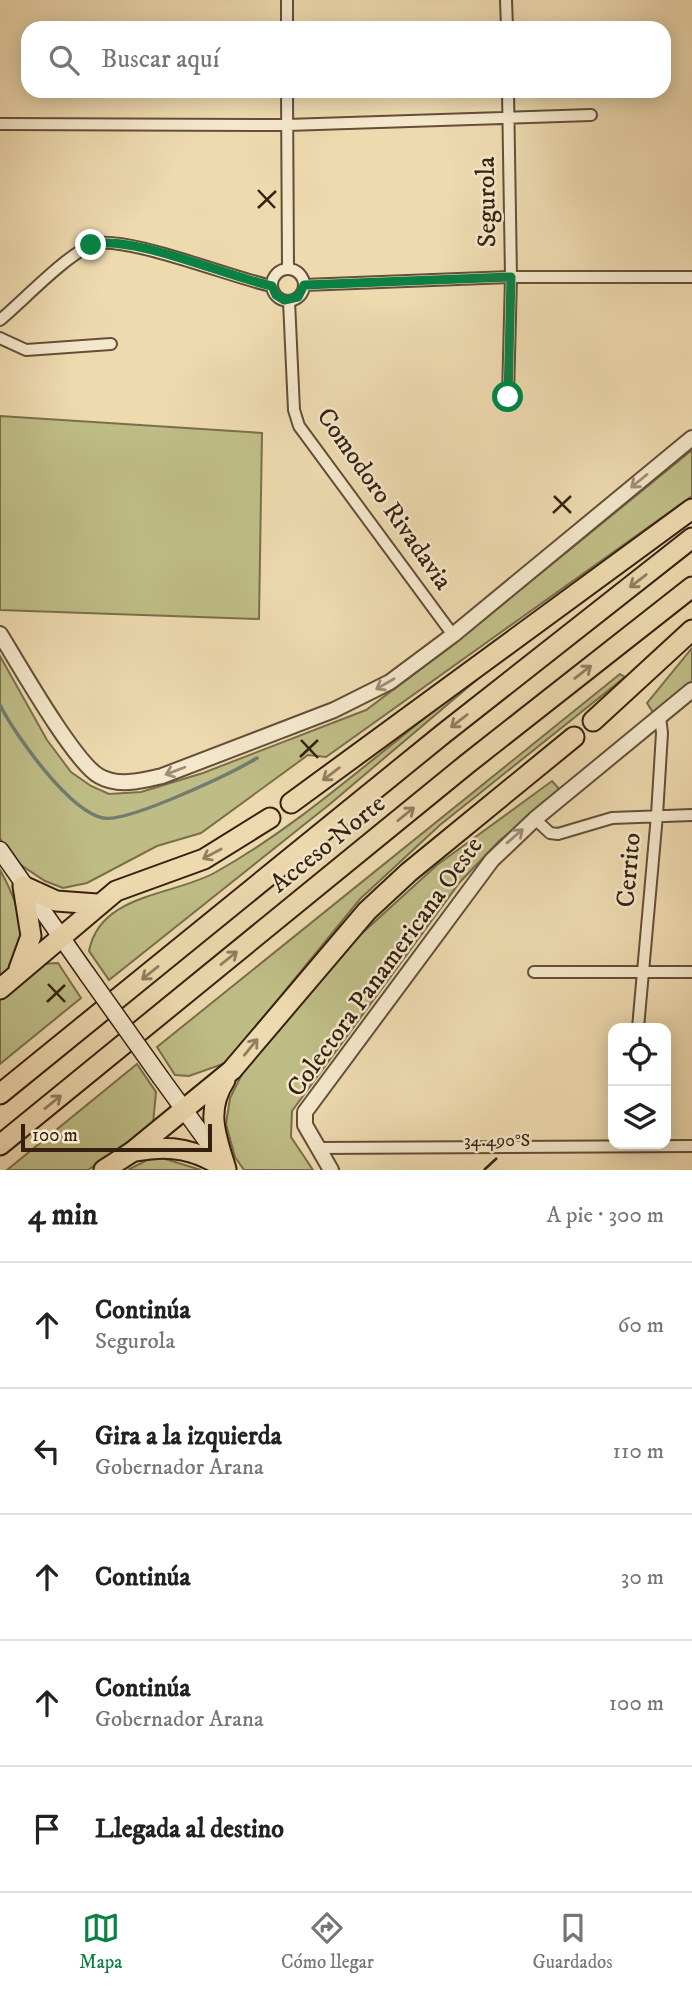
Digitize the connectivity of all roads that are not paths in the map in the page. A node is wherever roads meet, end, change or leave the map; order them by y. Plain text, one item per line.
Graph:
1 (287, 0) edge
2 (506, 0) edge
3 (287, 21) edge
4 (507, 21) edge
5 (286, 98) edge
6 (509, 98) edge
7 (591, 115) dead end
8 (509, 116) junction
9 (0, 124) edge
10 (286, 125) junction
11 (288, 268) junction
12 (511, 277) junction
13 (692, 277) edge
14 (304, 285) junction
15 (272, 286) junction
16 (289, 301) junction
17 (0, 320) edge
18 (0, 338) edge
19 (111, 344) dead end
20 (508, 397) dead end
21 (692, 438) edge
22 (692, 509) edge
23 (692, 538) edge
24 (692, 587) edge
25 (692, 630) edge
26 (0, 634) edge
27 (453, 635) junction
28 (692, 690) edge
29 (660, 717) junction
30 (593, 721) dead end
31 (574, 737) dead end
32 (291, 803) dead end
33 (657, 815) junction
34 (692, 815) edge
35 (270, 818) dead end
36 (535, 819) junction
37 (0, 850) edge
38 (23, 886) junction
39 (97, 904) junction
40 (60, 936) junction
41 (534, 972) dead end
42 (642, 972) junction
43 (692, 972) edge
44 (17, 973) junction
45 (0, 989) edge
46 (638, 1023) edge
47 (232, 1070) junction
48 (0, 1094) edge
49 (183, 1110) junction
50 (0, 1145) edge
51 (608, 1146) edge
52 (671, 1146) edge
53 (692, 1146) edge
54 (318, 1148) junction
55 (132, 1152) junction
56 (227, 1169) edge
57 (104, 1170) edge
58 (326, 1170) edge
59 (331, 1170) edge

1 - 3 street
2 - 4 street
5 - 10 street
6 - 8 street, Segurola
7 - 8 street
8 - 10 street
8 - 12 street, Segurola
9 - 10 street
10 - 11 street
11 - 14 street
11 - 15 street
12 - 13 street
12 - 14 street
12 - 20 street, Segurola
14 - 16 street
15 - 16 street
15 - 17 street
16 - 27 street, Comodoro Rivadavia
18 - 19 street
21 -> 27 street
22 -> 32 highway
23 -> 48 highway, Acceso Norte
50 -> 24 highway, Acceso Norte
25 - 30 highway
27 -> 26 street
28 - 29 street, Colectora Panamericana Oeste
29 - 33 street, Cerrito
29 - 36 street, Colectora Panamericana Oeste
47 -> 31 highway
33 - 34 street
33 - 36 street
33 - 42 street, Cerrito
35 -> 39 highway
54 -> 36 street, Colectora Panamericana Oeste
37 - 38 main road
38 - 39 highway
38 - 40 main road
38 - 44 highway
39 - 40 highway
40 - 44 highway
40 - 49 main road, bridge
41 - 42 street
42 - 43 street
42 - 46 street, Cerrito
44 - 45 highway
47 - 49 highway
47 - 56 highway
49 - 55 highway
49 - 56 main road
51 - 54 street
52 - 53 street
54 - 58 street
54 - 59 street
55 - 56 highway
55 - 57 highway

